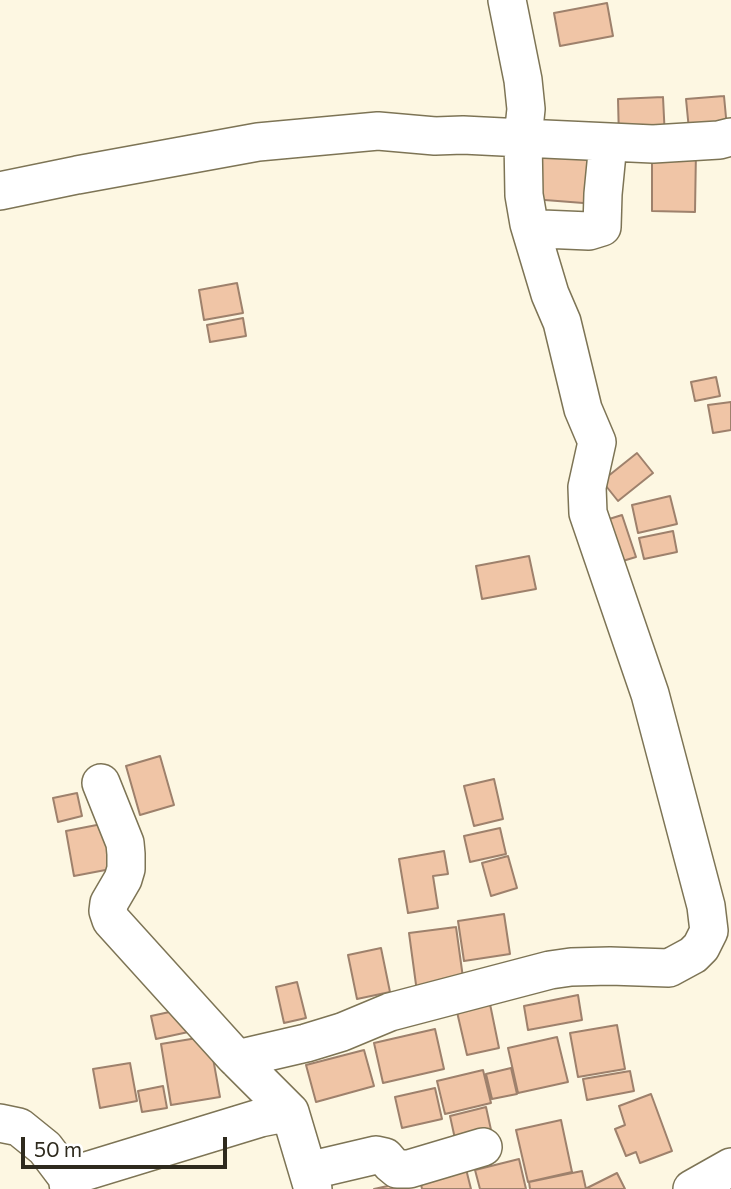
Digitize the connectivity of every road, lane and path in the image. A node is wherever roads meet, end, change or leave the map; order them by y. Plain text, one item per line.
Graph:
1 (507, 0) edge
2 (731, 137) edge
3 (523, 138) junction
4 (608, 143) junction
5 (0, 191) edge
6 (529, 224) junction
7 (102, 783) dead end
8 (237, 1059) junction
9 (290, 1112) junction
10 (0, 1123) edge
11 (482, 1147) dead end
12 (731, 1167) edge
13 (310, 1180) edge
14 (68, 1183) edge
15 (692, 1189) edge

1 - 3 street
2 - 4 street
3 - 4 street
3 - 5 street
3 - 6 street
4 - 6 street
6 - 8 street
7 - 8 street
8 - 9 street
9 - 13 street
9 - 14 street
10 - 14 street
11 - 13 street
12 - 15 street

